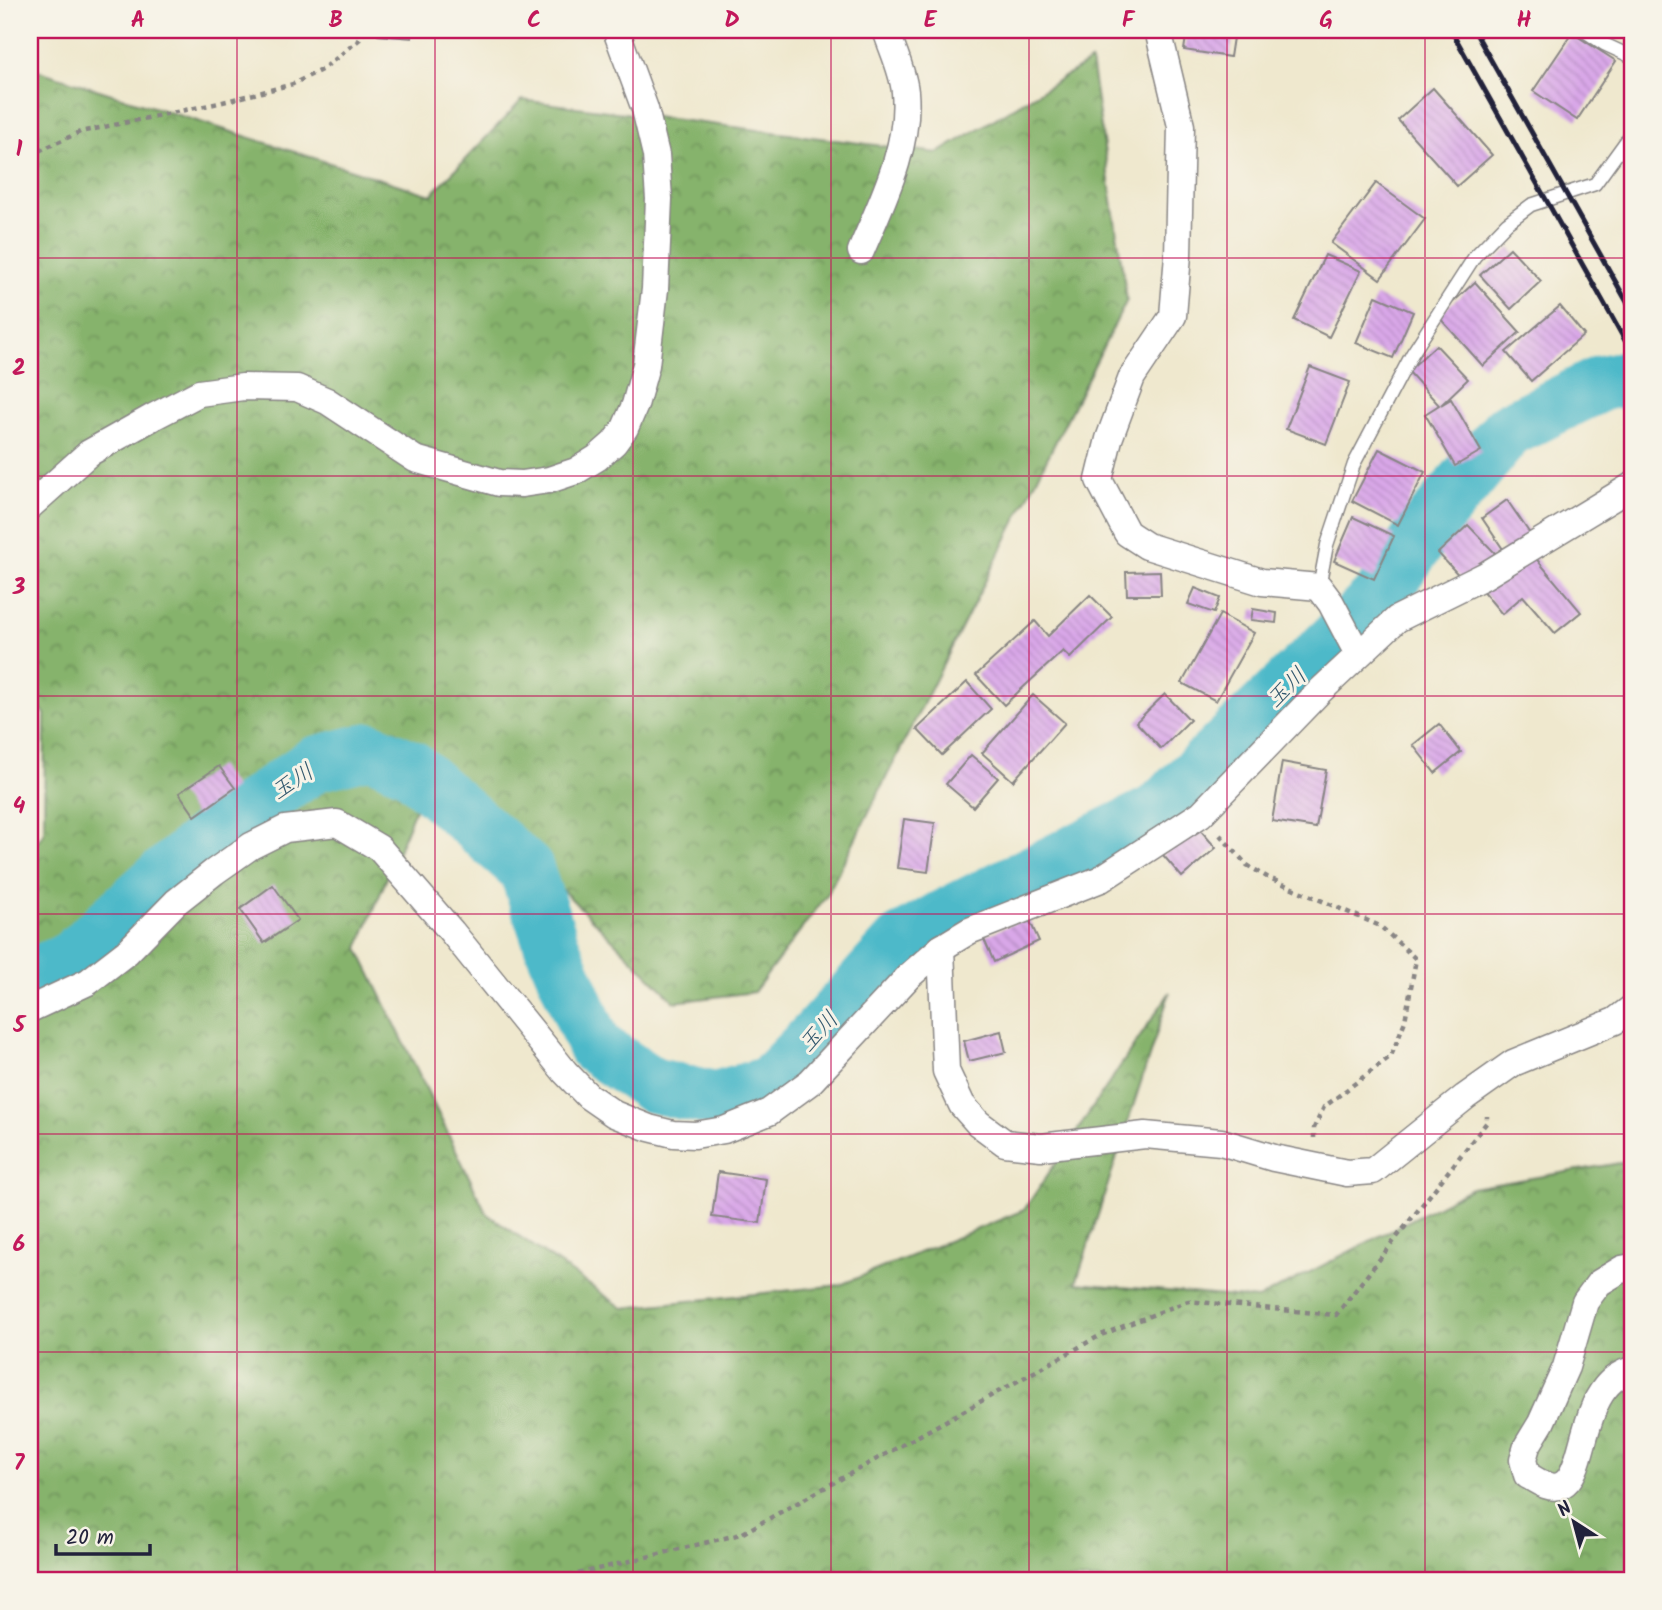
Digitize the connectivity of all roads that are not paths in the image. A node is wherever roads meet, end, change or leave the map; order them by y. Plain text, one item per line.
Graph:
1 (616, 30) edge
2 (886, 30) edge
3 (1158, 30) edge
4 (1583, 30) edge
5 (1632, 57) edge
6 (1632, 134) edge
7 (861, 251) dead end
8 (1632, 486) edge
9 (30, 506) edge
10 (1325, 595) junction
11 (1358, 654) junction
12 (941, 948) junction
13 (30, 1009) edge
14 (1632, 1009) edge
15 (1632, 1267) edge
16 (1632, 1370) edge

1 - 9 street
2 - 7 street
3 - 10 street
4 - 5 lane
6 - 10 lane
8 - 11 street
10 - 11 street
11 - 12 street
12 - 13 street
12 - 14 street
15 - 16 street

